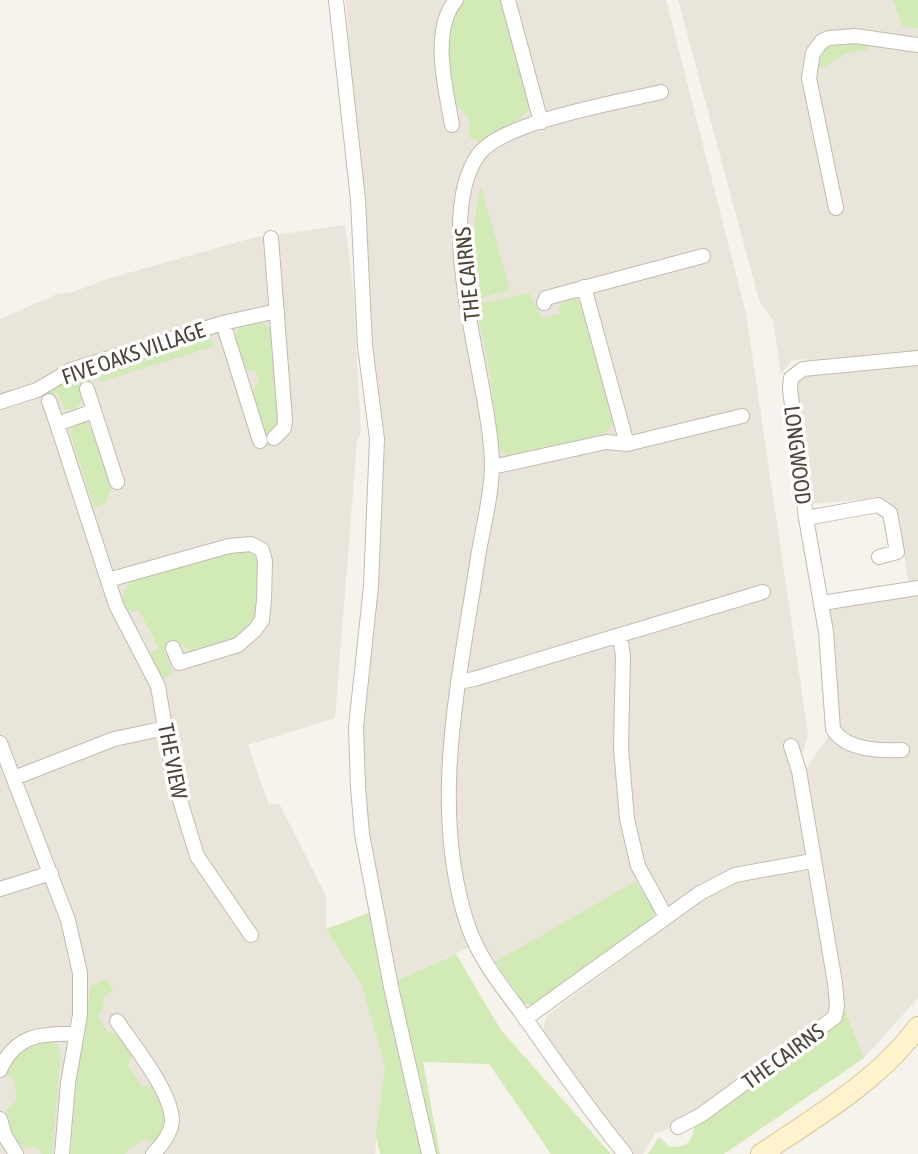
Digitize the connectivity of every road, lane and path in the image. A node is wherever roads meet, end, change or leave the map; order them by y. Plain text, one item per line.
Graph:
1 (336, 0) edge
2 (456, 0) edge
3 (508, 0) edge
4 (918, 45) edge
5 (661, 92) dead end
6 (541, 122) junction
7 (452, 125) dead end
8 (836, 208) dead end
9 (271, 238) dead end
10 (703, 256) dead end
11 (584, 287) junction
12 (544, 303) dead end
13 (277, 311) junction
14 (223, 323) junction
15 (918, 358) edge
16 (87, 389) dead end
17 (49, 401) dead end
18 (0, 402) edge
19 (94, 411) junction
20 (742, 416) dead end
21 (57, 424) junction
22 (627, 444) junction
23 (492, 467) junction
24 (117, 482) dead end
25 (806, 518) junction
26 (879, 557) dead end
27 (108, 580) junction
28 (918, 588) edge
29 (763, 592) dead end
30 (822, 603) junction
31 (620, 636) junction
32 (173, 648) dead end
33 (458, 682) junction
34 (166, 728) junction
35 (0, 743) edge
36 (791, 746) dead end
37 (902, 750) dead end
38 (14, 778) junction
39 (812, 861) junction
40 (51, 873) junction
41 (0, 889) edge
42 (666, 917) junction
43 (251, 935) dead end
44 (525, 1019) junction
45 (117, 1021) dead end
46 (918, 1027) edge
47 (75, 1034) junction
48 (0, 1070) edge
49 (0, 1119) edge
50 (678, 1127) dead end
51 (16, 1154) edge
52 (62, 1154) edge
53 (153, 1154) edge
54 (429, 1154) edge
55 (625, 1154) edge
56 (761, 1154) edge

1 - 54 street
2 - 7 street
3 - 6 street
4 - 8 street
5 - 6 street, THE CAIRNS
6 - 23 street, THE CAIRNS
9 - 13 street, FIVE OAKS VILLAGE
10 - 11 street
11 - 12 street
11 - 22 street
13 - 14 street, FIVE OAKS VILLAGE
13 - 14 street, FIVE OAKS VILLAGE
14 - 18 street, FIVE OAKS VILLAGE
15 - 25 street, LONGWOOD
16 - 19 street
17 - 21 street, THE VIEW
19 - 21 street
19 - 24 street
20 - 22 street
21 - 27 street, THE VIEW
22 - 23 street
23 - 33 street, THE CAIRNS
25 - 26 street, LONGWOOD
25 - 30 street, LONGWOOD
27 - 32 street
27 - 34 street, THE VIEW
28 - 30 street
29 - 31 street
30 - 37 street, LONGWOOD
31 - 33 street
31 - 42 street
33 - 44 street, THE CAIRNS
34 - 38 street
34 - 43 street, THE VIEW
35 - 38 street
36 - 39 street, THE CAIRNS
38 - 40 street
39 - 42 street
39 - 50 street, THE CAIRNS
40 - 41 street
40 - 47 street
42 - 44 street
44 - 55 street, THE CAIRNS
45 - 53 street
46 - 56 main road
47 - 48 street
47 - 52 street
49 - 51 street

